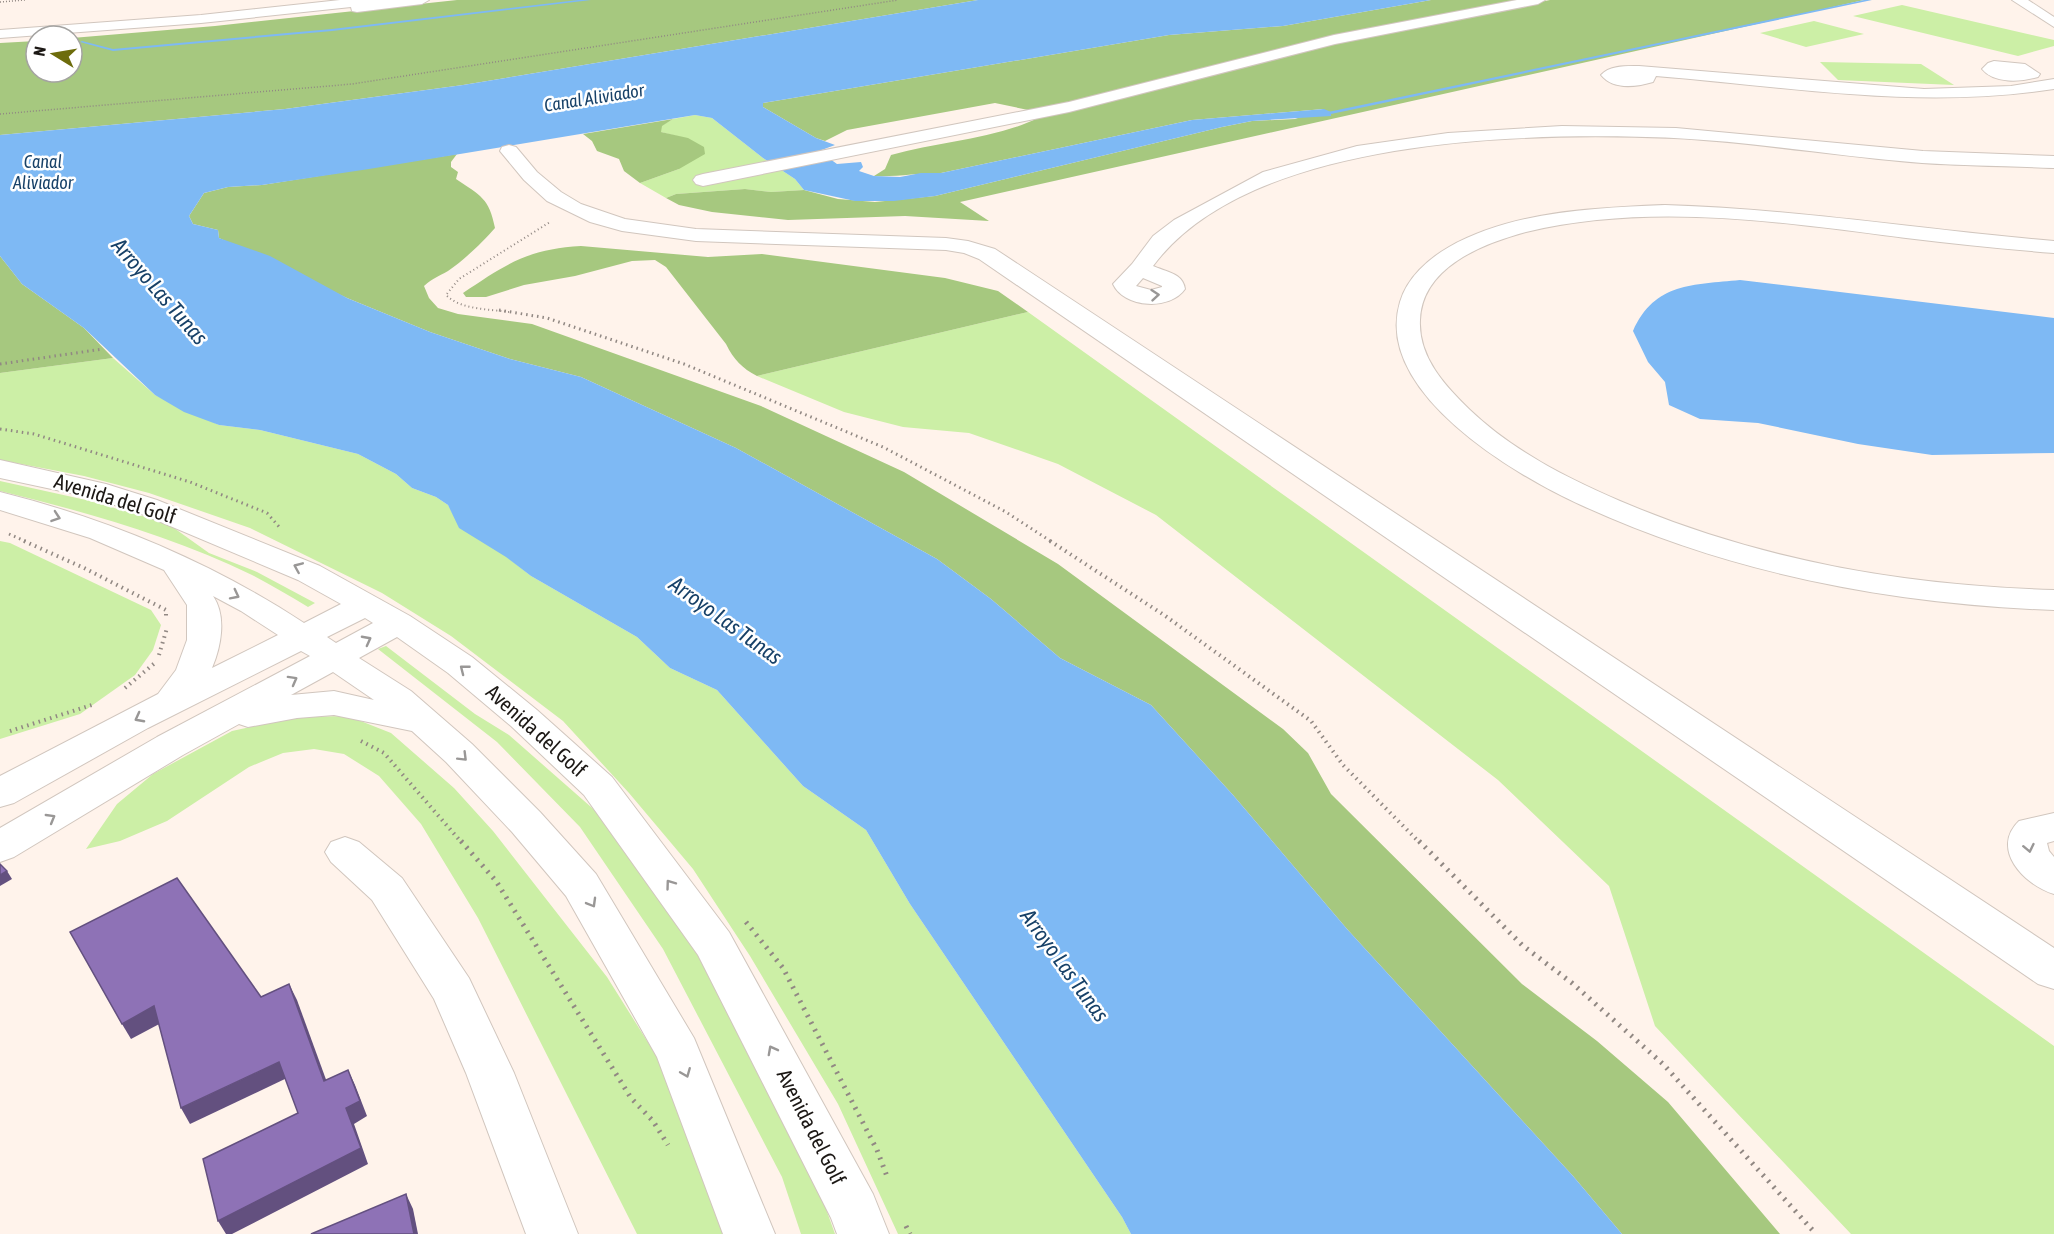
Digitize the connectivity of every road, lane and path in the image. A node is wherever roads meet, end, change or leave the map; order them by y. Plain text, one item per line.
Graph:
1 (25, 0) edge
2 (379, 0) edge
3 (422, 0) edge
4 (898, 0) edge
5 (1538, 0) edge
6 (2019, 0) edge
7 (0, 2) edge
8 (201, 19) junction
9 (2054, 23) edge
10 (0, 24) edge
11 (84, 33) edge
12 (0, 34) edge
13 (24, 38) edge
14 (0, 39) edge
15 (1649, 72) dead end
16 (2030, 75) dead end
17 (2054, 83) edge
18 (0, 114) edge
19 (509, 151) dead end
20 (2054, 162) edge
21 (703, 180) dead end
22 (573, 208) junction
23 (2054, 247) edge
24 (1140, 270) dead end
25 (103, 349) dead end
26 (0, 364) edge
27 (0, 469) edge
28 (0, 501) edge
29 (5, 532) dead end
30 (176, 564) junction
31 (2054, 600) edge
32 (366, 605) junction
33 (398, 623) junction
34 (319, 646) junction
35 (116, 693) dead end
36 (98, 702) dead end
37 (170, 702) junction
38 (423, 722) junction
39 (211, 725) junction
40 (10, 731) dead end
41 (356, 738) dead end
42 (0, 794) edge
43 (2054, 827) edge
44 (0, 847) edge
45 (345, 852) dead end
46 (2054, 879) edge
47 (2054, 971) edge
48 (674, 1154) dead end
49 (552, 1234) edge
50 (749, 1234) edge
51 (863, 1234) edge
52 (1816, 1234) edge

1 - 7 path
2 - 8 street
3 - 11 street
4 - 18 path
5 - 21 street
6 - 9 street
8 - 10 street
8 - 12 street
13 - 14 street
15 - 17 street
16 - 17 street
19 - 22 street
20 - 24 street
22 - 47 street
22 - 52 path
23 - 31 street
25 - 26 path
32 -> 27 street, Avenida del Golf
28 -> 30 street, Avenida del Golf
29 - 35 path
30 -> 34 street, Avenida del Golf
30 - 37 street
32 - 33 street, Avenida del Golf
32 - 34 street
34 -> 33 street
51 -> 33 street, Avenida del Golf
34 - 37 street
34 - 38 street, Avenida del Golf
39 -> 34 street
36 - 40 path
37 -> 42 street
38 - 39 street
38 -> 50 street, Avenida del Golf
44 -> 39 street
41 - 48 path
43 -> 46 street
45 - 49 street

